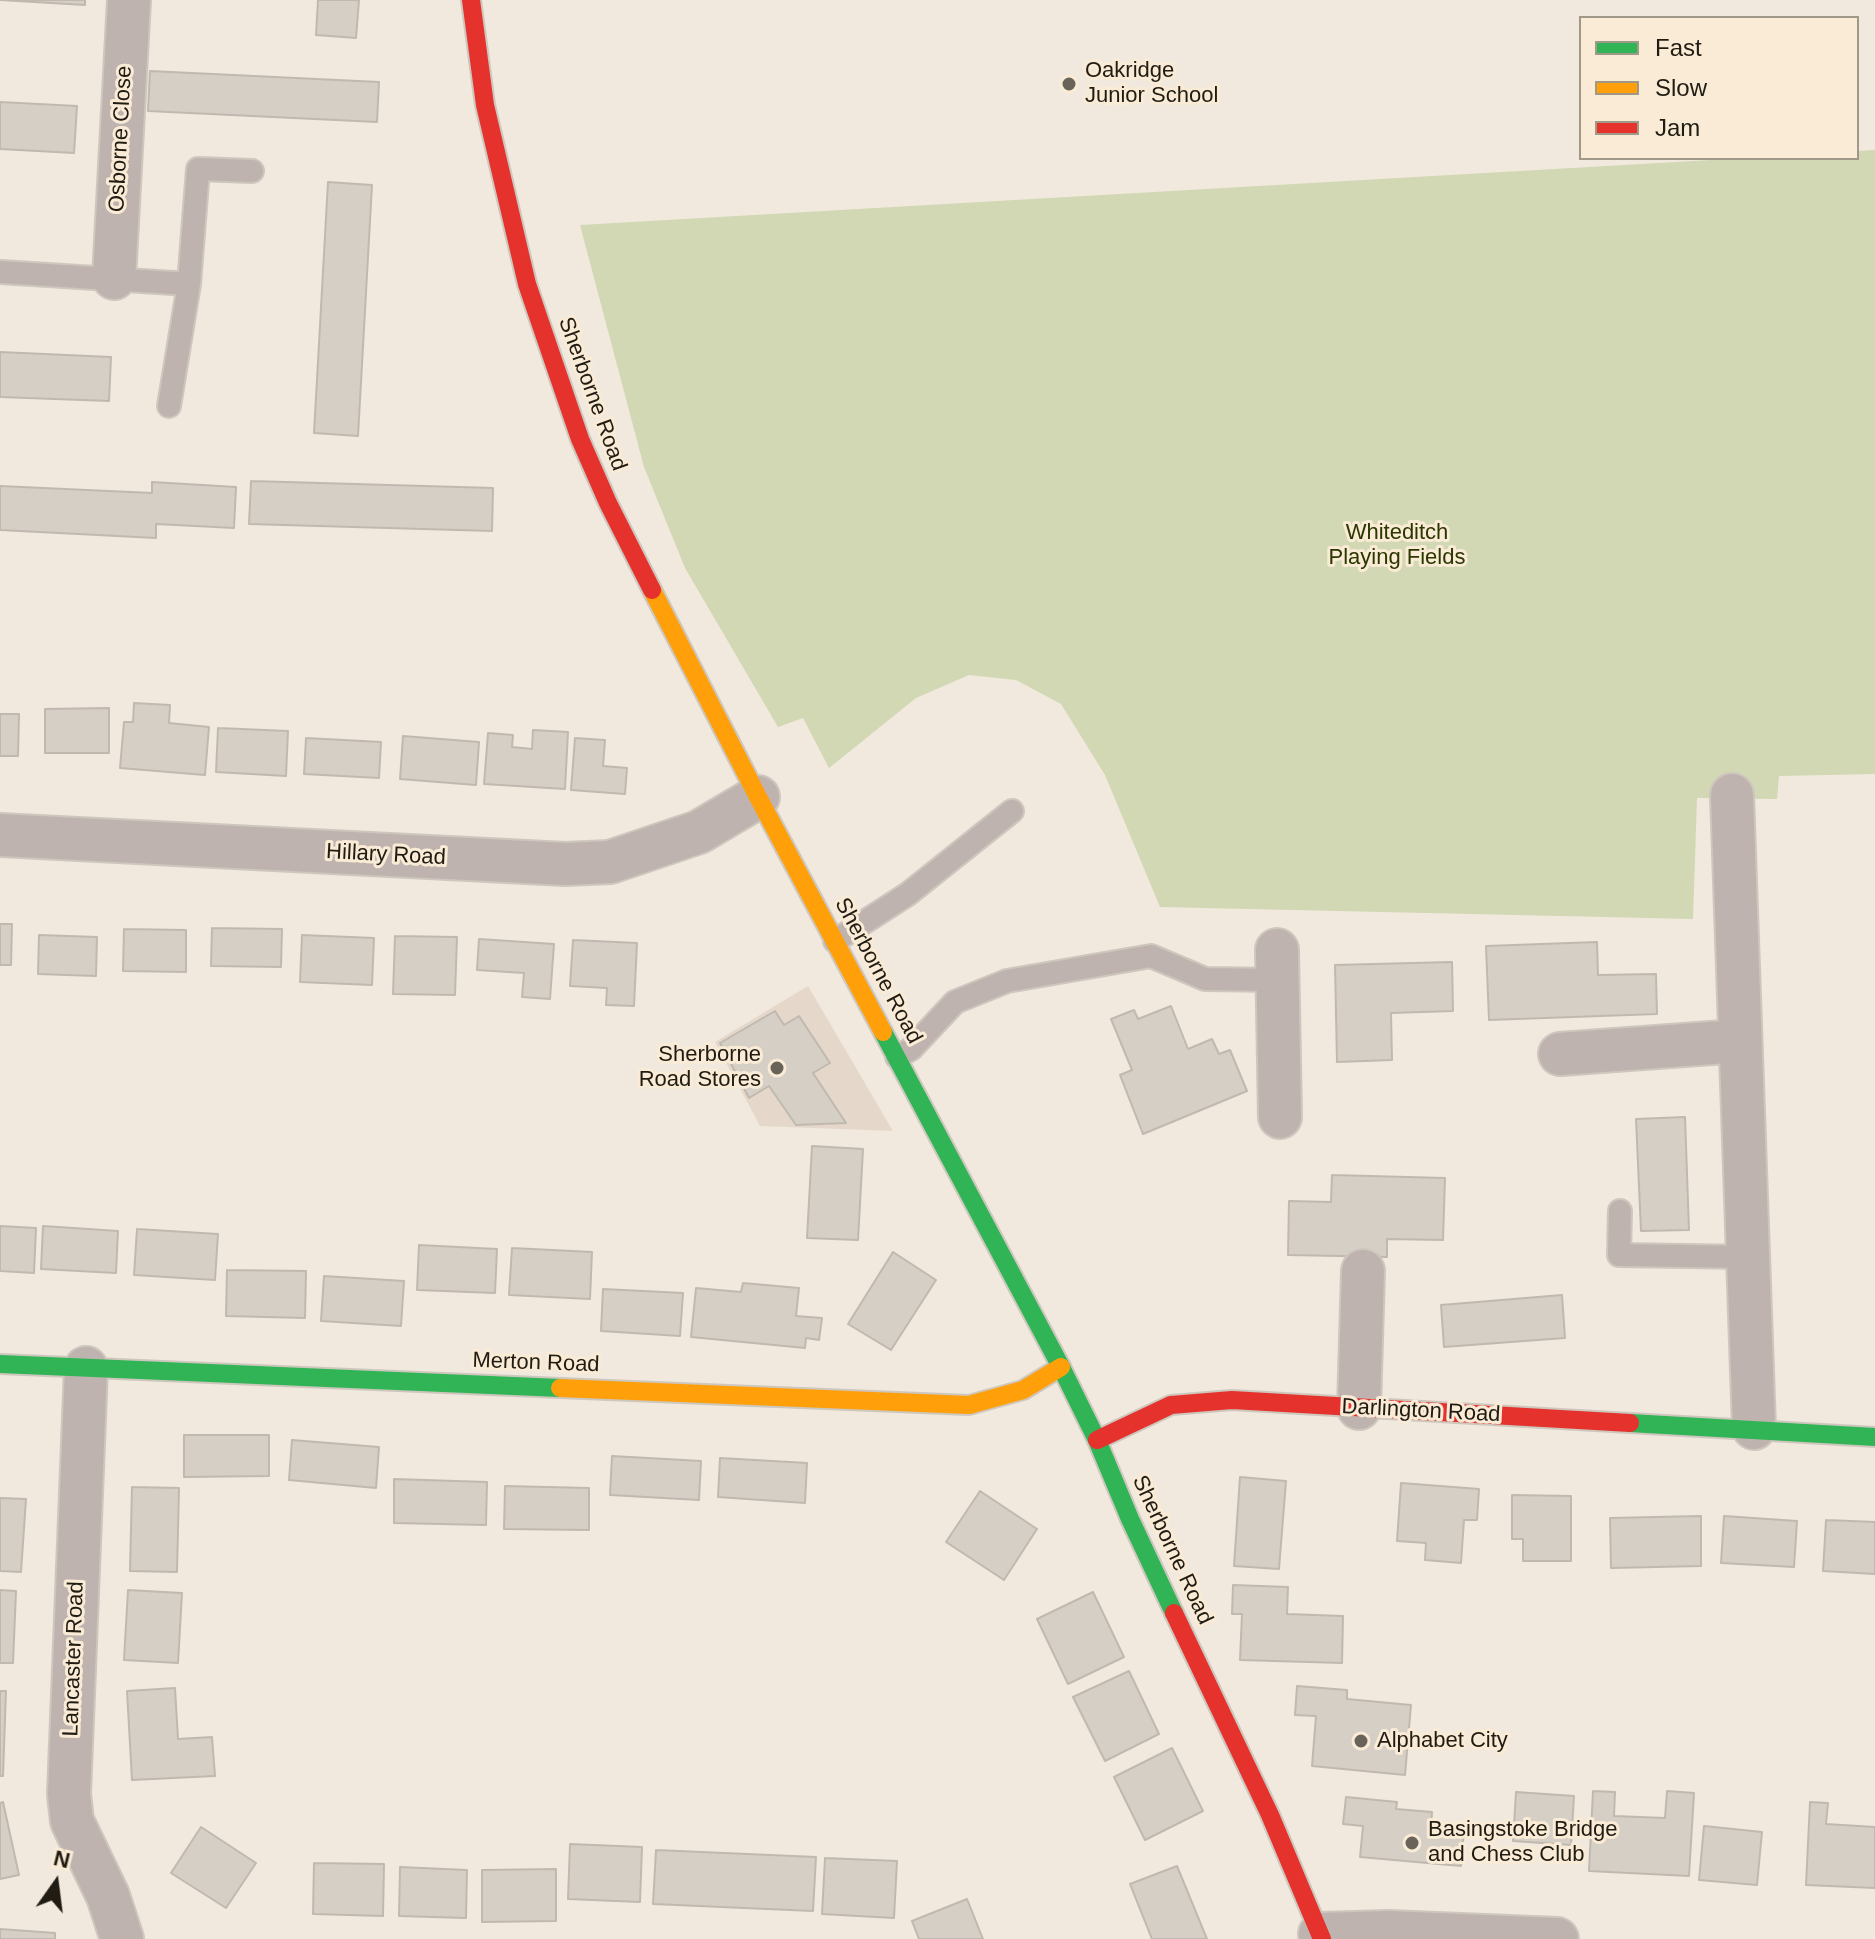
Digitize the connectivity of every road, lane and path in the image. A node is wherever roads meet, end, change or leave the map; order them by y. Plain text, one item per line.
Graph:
1 (129, 0) edge
2 (471, 0) edge
3 (252, 171) dead end
4 (0, 272) edge
5 (114, 278) junction
6 (189, 284) junction
7 (169, 406) dead end
8 (1732, 795) dead end
9 (758, 797) junction
10 (1012, 811) dead end
11 (0, 835) edge
12 (835, 941) junction
13 (1277, 965) joint
14 (1739, 1041) junction
15 (1560, 1054) dead end
16 (897, 1057) junction
17 (1280, 1117) dead end
18 (1620, 1211) dead end
19 (1750, 1257) junction
20 (1363, 1271) dead end
21 (0, 1364) edge
22 (1061, 1367) junction
23 (86, 1368) junction
24 (1359, 1408) junction
25 (1754, 1428) junction
26 (1875, 1437) edge
27 (1097, 1440) junction
28 (1321, 1936) edge
29 (122, 1939) edge
30 (1557, 1939) edge

1 - 5 street, Osborne Close
2 - 9 street, Sherborne Road
3 - 6 lane
4 - 5 lane
5 - 6 lane
6 - 7 lane
8 - 14 street
9 - 11 street, Hillary Road
9 - 12 street, Sherborne Road
10 - 12 lane
12 - 16 street, Sherborne Road
13 - 16 lane
13 - 17 street
14 - 15 street
14 - 19 street
16 - 22 street, Sherborne Road
18 - 19 lane
19 - 25 street
20 - 24 street
21 - 23 street, Merton Road
22 - 23 street, Merton Road
22 - 27 street, Sherborne Road
23 - 29 street, Lancaster Road
24 - 25 street, Darlington Road
24 - 27 street, Darlington Road
25 - 26 street, Darlington Road
27 - 28 street, Sherborne Road
28 - 30 street

